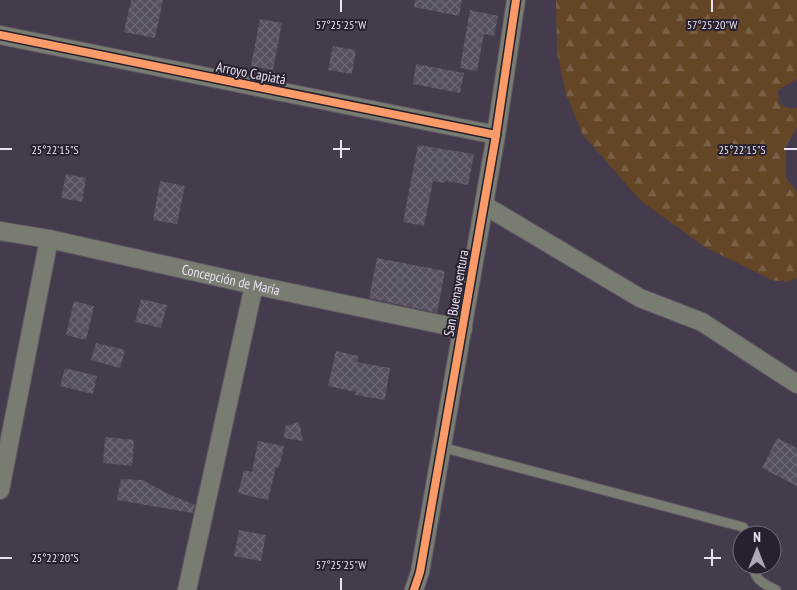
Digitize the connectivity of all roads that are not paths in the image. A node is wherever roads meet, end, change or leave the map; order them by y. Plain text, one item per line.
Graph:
1 (516, 0) edge
2 (0, 36) edge
3 (496, 135) junction
4 (484, 205) junction
5 (0, 231) edge
6 (49, 239) junction
7 (254, 285) junction
8 (463, 329) junction
9 (797, 384) edge
10 (442, 447) junction
11 (0, 490) edge
12 (735, 525) edge
13 (756, 575) edge
14 (187, 590) edge
15 (414, 590) edge
16 (776, 590) edge

1 - 3 street, San Buenaventura
2 - 3 street, Arroyo Capiatá
3 - 4 street, San Buenaventura
4 - 8 street, San Buenaventura
4 - 9 street
5 - 6 street, Concepción de María
6 - 7 street, Concepción de María
6 - 11 street
7 - 8 street, Concepción de María
7 - 14 street
8 - 10 street, San Buenaventura
10 - 12 lane
10 - 15 street, San Buenaventura
13 - 16 lane

